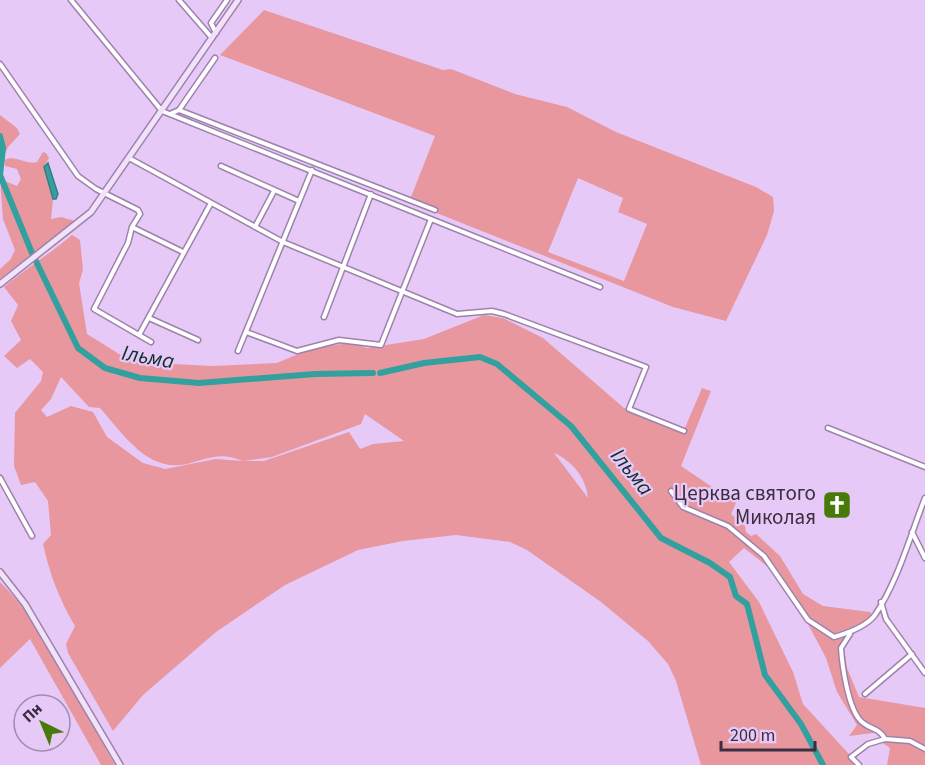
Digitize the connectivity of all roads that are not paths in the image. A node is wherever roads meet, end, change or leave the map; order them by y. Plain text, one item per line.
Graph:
1 (71, 0) edge
2 (179, 0) edge
3 (227, 0) edge
4 (238, 0) edge
5 (216, 33) junction
6 (212, 39) junction
7 (215, 58) dead end
8 (0, 63) edge
9 (178, 110) junction
10 (162, 111) junction
11 (170, 114) junction
12 (129, 158) junction
13 (221, 166) dead end
14 (312, 170) junction
15 (274, 191) junction
16 (105, 193) junction
17 (371, 194) junction
18 (299, 201) junction
19 (211, 203) junction
20 (435, 210) dead end
21 (431, 219) junction
22 (132, 226) junction
23 (255, 227) junction
24 (283, 242) junction
25 (183, 252) junction
26 (342, 266) junction
27 (0, 284) edge
28 (600, 287) dead end
29 (402, 290) junction
30 (324, 317) dead end
31 (149, 318) junction
32 (246, 332) junction
33 (139, 335) junction
34 (198, 340) dead end
35 (151, 342) dead end
36 (238, 351) dead end
37 (828, 428) dead end
38 (684, 431) dead end
39 (925, 467) edge
40 (0, 478) edge
41 (671, 491) dead end
42 (925, 498) edge
43 (912, 531) junction
44 (32, 536) dead end
45 (925, 558) edge
46 (0, 572) edge
47 (881, 602) junction
48 (850, 633) junction
49 (912, 654) junction
50 (925, 673) edge
51 (865, 694) dead end
52 (885, 739) junction
53 (925, 749) edge
54 (120, 765) edge
55 (859, 765) edge

1 - 10 street
2 - 6 street
3 - 5 street
4 - 5 street
5 - 6 street
6 - 10 street
7 - 9 street
8 - 16 street
9 - 11 street
9 - 20 street
10 - 11 street
10 - 12 street
11 - 14 street
12 - 16 street
12 - 19 street
13 - 15 street
14 - 17 street
14 - 18 street
15 - 18 street
15 - 23 street
16 - 22 street
16 - 27 street
17 - 21 street
17 - 26 street
18 - 24 street
19 - 23 street
19 - 25 street
21 - 28 street
21 - 29 street
22 - 25 street
22 - 33 street
23 - 24 street
24 - 26 street
24 - 32 street
25 - 31 street
26 - 29 street
26 - 30 street
29 - 32 street
29 - 38 street
31 - 33 street
31 - 34 street
32 - 36 street
33 - 35 street
37 - 39 street
40 - 44 street
41 - 48 street
42 - 43 street
43 - 45 street
43 - 47 street
46 - 54 street
47 - 48 street
47 - 49 street
48 - 52 street
49 - 50 street
49 - 51 street
52 - 53 street
52 - 55 street

